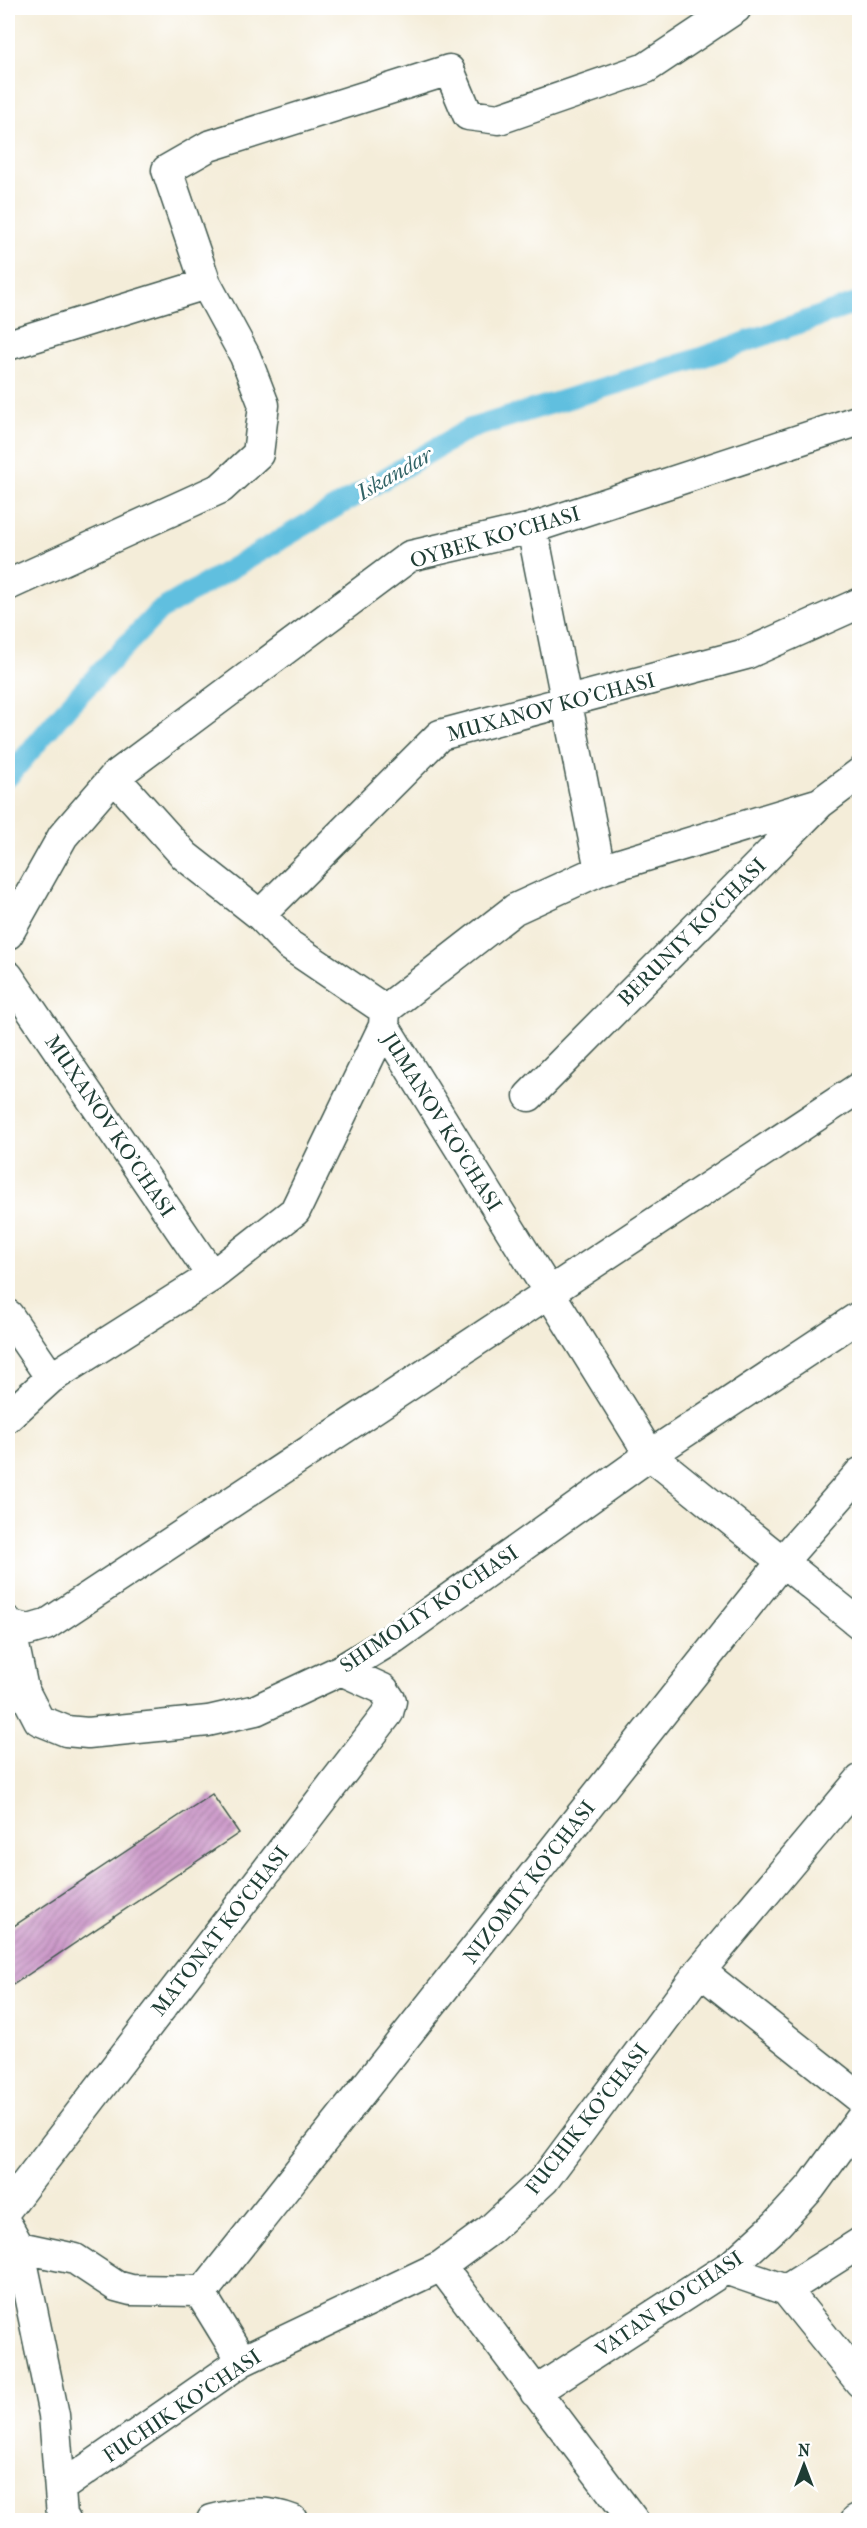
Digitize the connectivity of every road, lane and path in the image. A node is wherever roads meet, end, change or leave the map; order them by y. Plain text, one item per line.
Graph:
1 (736, 8) edge
2 (206, 284) junction
3 (8, 345) edge
4 (860, 420) edge
5 (532, 528) junction
6 (8, 585) edge
7 (860, 603) edge
8 (568, 702) junction
9 (860, 773) edge
10 (114, 777) junction
11 (820, 804) junction
12 (600, 870) junction
13 (260, 915) junction
14 (8, 933) edge
15 (8, 976) edge
16 (384, 1018) junction
17 (860, 1087) edge
18 (529, 1096) dead end
19 (212, 1276) junction
20 (548, 1291) junction
21 (8, 1315) edge
22 (860, 1317) edge
23 (51, 1378) junction
24 (8, 1417) edge
25 (650, 1455) junction
26 (860, 1473) edge
27 (781, 1563) junction
28 (9, 1624) edge
29 (860, 1624) edge
30 (341, 1670) junction
31 (860, 1780) edge
32 (700, 1971) junction
33 (860, 2098) edge
34 (860, 2120) edge
35 (8, 2207) edge
36 (13, 2237) edge
37 (860, 2243) edge
38 (441, 2266) junction
39 (725, 2269) junction
40 (786, 2290) junction
41 (202, 2293) junction
42 (242, 2361) junction
43 (860, 2382) edge
44 (535, 2392) junction
45 (60, 2488) junction
46 (860, 2518) edge
47 (65, 2520) edge
48 (212, 2520) edge
49 (292, 2520) edge
50 (633, 2520) edge
51 (856, 2520) edge

1 - 2 street
2 - 3 street
2 - 6 street
4 - 5 street, OYBEK KO'CHASI
5 - 8 street
5 - 10 street, OYBEK KO'CHASI
7 - 8 street, MUXANOV KO'CHASI
8 - 12 street
8 - 13 street, MUXANOV KO'CHASI
9 - 11 street, BERUNIY KO‘CHASI
10 - 13 street
10 - 14 street, OYBEK KO'CHASI
11 - 12 street, JUMANOV KO‘CHASI
11 - 18 street, BERUNIY KO‘CHASI
12 - 16 street, JUMANOV KO‘CHASI
13 - 16 street
15 - 19 street, MUXANOV KO'CHASI
16 - 19 street, JUMANOV KO‘CHASI
16 - 20 street, JUMANOV KO‘CHASI
17 - 20 street
19 - 23 street, JUMANOV KO‘CHASI
20 - 25 street, JUMANOV KO‘CHASI
20 - 28 street
21 - 23 street
22 - 25 street, SHIMOLIY KO'CHASI
23 - 24 street, JUMANOV KO‘CHASI
25 - 27 street, JUMANOV KO‘CHASI
25 - 30 street, SHIMOLIY KO'CHASI
26 - 27 street, NIZOMIY KO'CHASI
27 - 29 street, JUMANOV KO‘CHASI
27 - 41 street, NIZOMIY KO'CHASI
28 - 30 street, SHIMOLIY KO'CHASI
30 - 35 street, MATONAT KO‘CHASI
31 - 32 street, FUCHIK KO'CHASI
32 - 33 street
32 - 38 street, FUCHIK KO'CHASI
34 - 39 street, VATAN KO'CHASI
36 - 41 street
36 - 45 street
37 - 40 street
38 - 42 street, FUCHIK KO'CHASI
38 - 44 street
39 - 40 street
39 - 44 street, VATAN KO'CHASI
40 - 43 street
41 - 42 street
42 - 45 street, FUCHIK KO'CHASI
44 - 50 street
45 - 47 street
46 - 51 street
48 - 49 street

